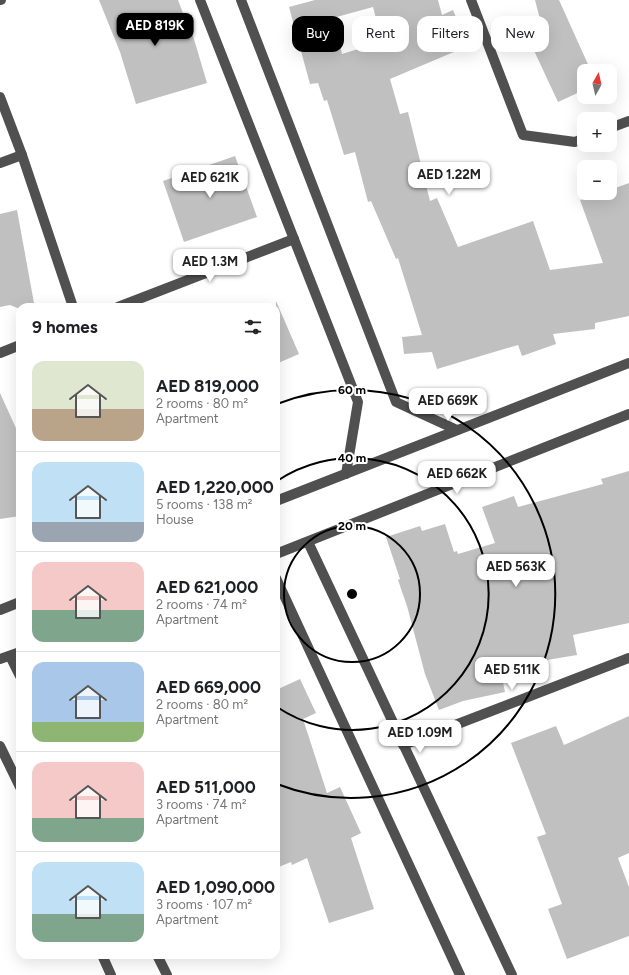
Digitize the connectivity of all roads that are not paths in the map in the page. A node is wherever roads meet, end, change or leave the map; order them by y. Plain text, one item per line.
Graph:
1 (200, 0) edge
2 (241, 0) edge
3 (471, 0) edge
4 (0, 97) edge
5 (629, 121) edge
6 (617, 125) edge
7 (577, 141) edge
8 (22, 155) junction
9 (0, 163) edge
10 (294, 239) junction
11 (72, 303) edge
12 (128, 303) edge
13 (16, 347) edge
14 (0, 353) edge
15 (629, 363) edge
16 (629, 414) edge
17 (457, 430) junction
18 (346, 474) junction
19 (280, 499) edge
20 (308, 542) junction
21 (280, 552) edge
22 (280, 587) edge
23 (16, 604) edge
24 (0, 610) edge
25 (16, 653) edge
26 (5, 657) edge
27 (629, 658) edge
28 (16, 671) edge
29 (403, 745) junction
30 (0, 746) edge
31 (16, 779) edge
32 (104, 959) edge
33 (159, 959) edge
34 (111, 975) edge
35 (167, 975) edge
36 (460, 975) edge
37 (512, 975) edge

1 - 10 street
2 - 17 street
3 - 7 street
4 - 8 street
5 - 6 street
8 - 9 street
8 - 11 street
10 - 12 street
10 - 18 street
13 - 14 street
15 - 17 street
16 - 20 street
17 - 18 street
18 - 19 street
20 - 21 street
20 - 29 street
22 - 36 street
23 - 24 street
25 - 26 street
26 - 28 street
27 - 29 street
29 - 37 street
30 - 31 street
32 - 34 street
33 - 35 street

